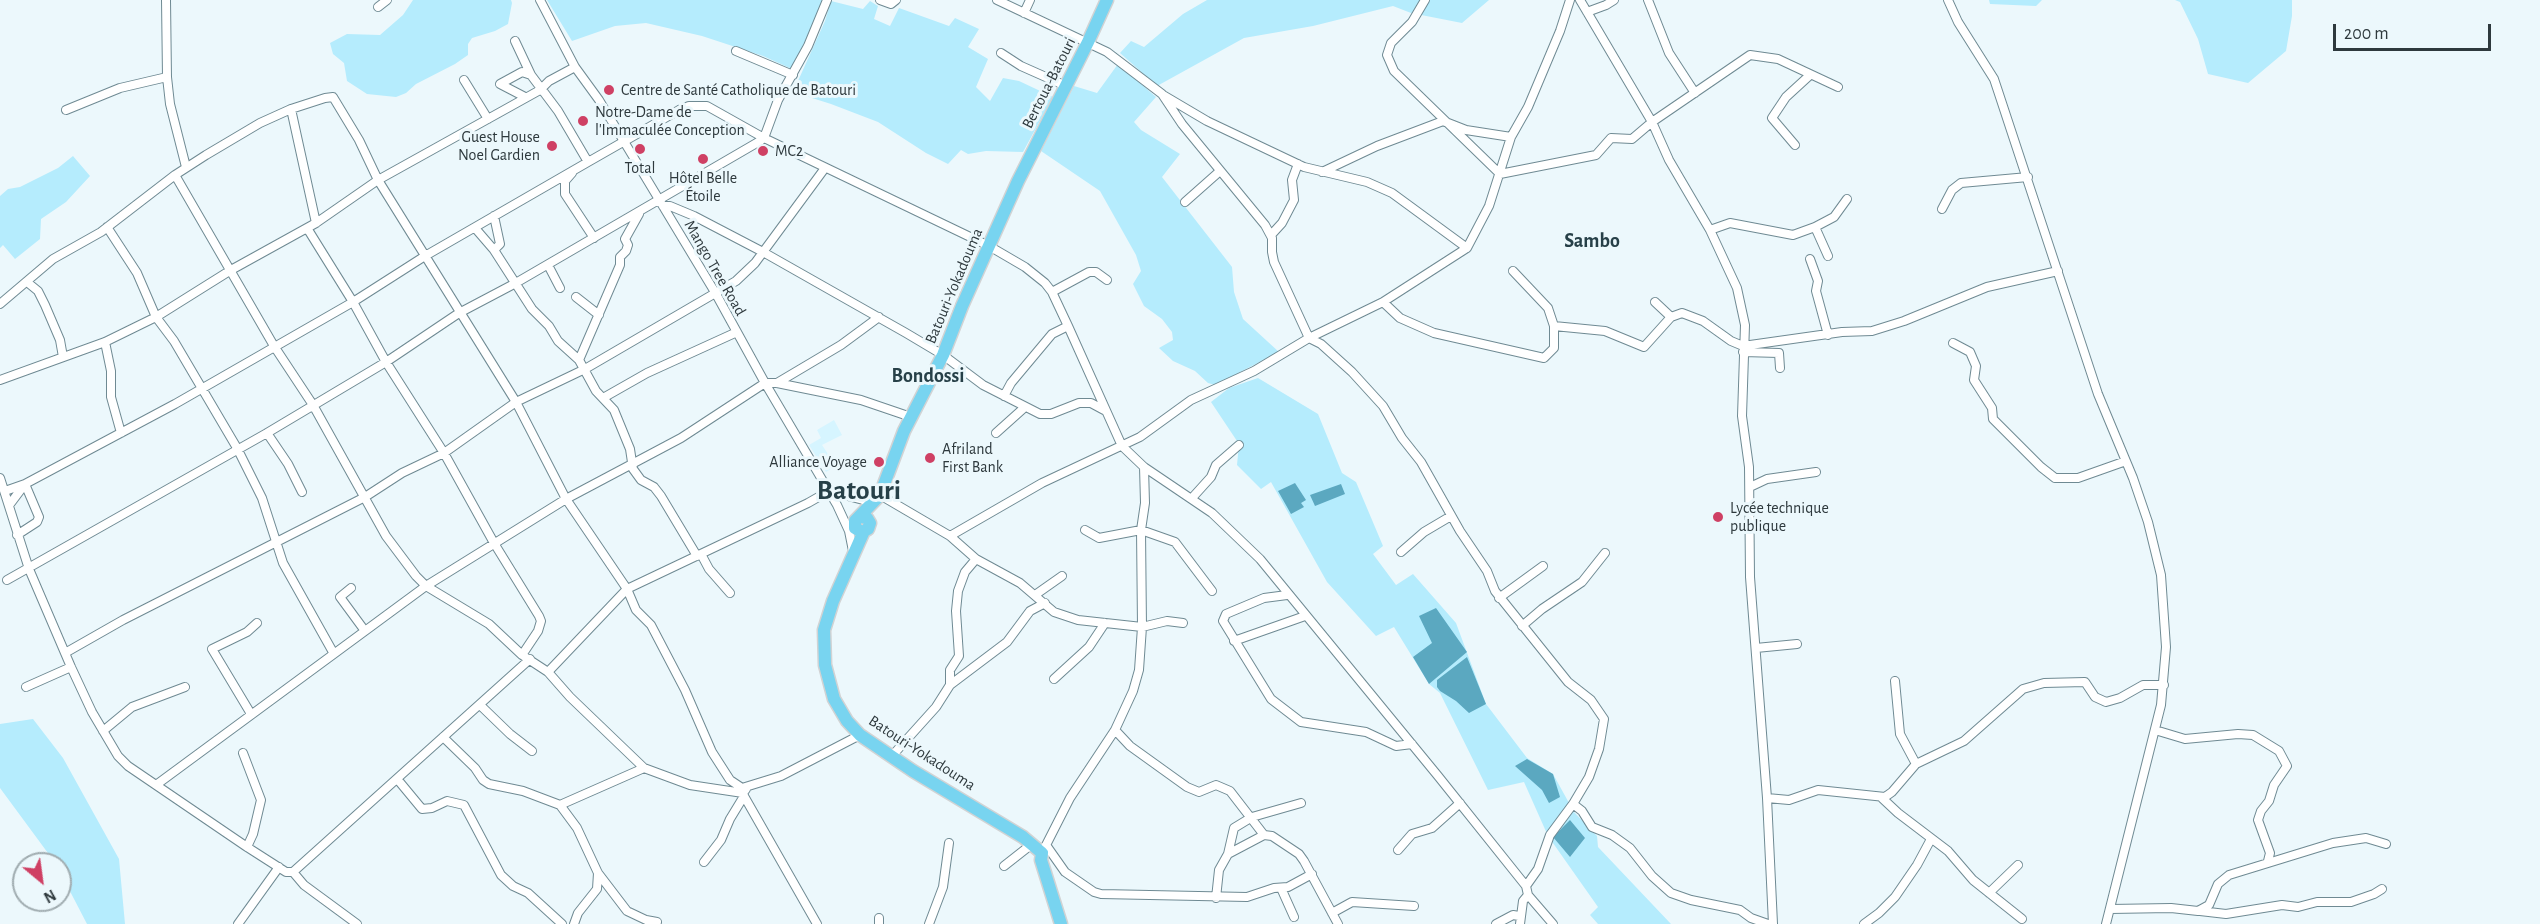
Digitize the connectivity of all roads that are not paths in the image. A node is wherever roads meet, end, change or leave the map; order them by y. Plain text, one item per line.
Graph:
1 (166, 0) edge
2 (387, 0) edge
3 (540, 0) edge
4 (827, 0) edge
5 (880, 0) edge
6 (896, 0) edge
7 (997, 0) edge
8 (1030, 0) edge
9 (1107, 0) edge
10 (1425, 0) edge
11 (1570, 0) edge
12 (1580, 0) edge
13 (1614, 0) edge
14 (1647, 0) edge
15 (1948, 0) edge
16 (378, 7) dead end
17 (1587, 12) junction
18 (1024, 14) junction
19 (515, 41) dead end
20 (1088, 42) junction
21 (735, 51) dead end
22 (1001, 52) dead end
23 (575, 67) junction
24 (531, 75) junction
25 (792, 75) junction
26 (1810, 75) junction
27 (167, 77) junction
28 (464, 80) dead end
29 (1066, 86) junction
30 (1838, 87) dead end
31 (540, 90) junction
32 (1695, 93) junction
33 (1162, 94) junction
34 (525, 97) junction
35 (291, 109) junction
36 (66, 110) dead end
37 (488, 119) junction
38 (1443, 121) junction
39 (1652, 122) junction
40 (1511, 137) junction
41 (764, 138) junction
42 (624, 143) junction
43 (1795, 145) dead end
44 (588, 162) junction
45 (1298, 164) junction
46 (186, 167) junction
47 (825, 168) junction
48 (574, 170) junction
49 (1220, 171) junction
50 (1322, 172) junction
51 (1500, 174) junction
52 (175, 175) junction
53 (2028, 177) junction
54 (378, 180) junction
55 (1018, 181) joint
56 (1847, 199) dead end
57 (1185, 202) dead end
58 (661, 203) junction
59 (1942, 208) dead end
60 (639, 212) junction
61 (494, 216) junction
62 (316, 223) junction
63 (107, 227) junction
64 (1815, 227) junction
65 (307, 228) junction
66 (475, 228) junction
67 (1710, 230) junction
68 (1271, 235) junction
69 (594, 238) junction
70 (989, 246) junction
71 (1467, 248) junction
72 (494, 250) junction
73 (763, 252) junction
74 (425, 256) junction
75 (1828, 256) dead end
76 (1810, 259) dead end
77 (548, 265) junction
78 (231, 270) junction
79 (1513, 271) dead end
80 (2058, 271) junction
81 (1107, 280) dead end
82 (27, 282) junction
83 (514, 284) junction
84 (560, 288) dead end
85 (1052, 292) junction
86 (716, 294) junction
87 (576, 297) dead end
88 (353, 302) junction
89 (1383, 302) junction
90 (1655, 302) dead end
91 (0, 304) edge
92 (459, 313) junction
93 (599, 315) junction
94 (156, 317) junction
95 (879, 317) junction
96 (1671, 317) junction
97 (1068, 326) junction
98 (1554, 327) junction
99 (737, 332) junction
100 (1828, 335) junction
101 (1309, 339) junction
102 (105, 342) junction
103 (1953, 343) dead end
104 (274, 346) junction
105 (1743, 349) junction
106 (943, 355) junction
107 (63, 357) junction
108 (579, 360) junction
109 (386, 362) junction
110 (1780, 368) dead end
111 (585, 369) junction
112 (0, 380) edge
113 (765, 383) junction
114 (777, 383) junction
115 (202, 388) junction
116 (1098, 394) junction
117 (1004, 396) junction
118 (603, 398) junction
119 (516, 402) junction
120 (1091, 403) junction
121 (313, 405) junction
122 (1025, 407) junction
123 (1107, 414) junction
124 (911, 417) junction
125 (121, 433) junction
126 (267, 433) junction
127 (996, 433) dead end
128 (1239, 444) dead end
129 (1122, 446) junction
130 (237, 448) junction
131 (444, 453) junction
132 (2126, 460) junction
133 (632, 463) junction
134 (1144, 467) junction
135 (1816, 472) dead end
136 (0, 478) edge
137 (25, 484) junction
138 (1750, 488) junction
139 (4, 490) junction
140 (829, 491) junction
141 (302, 492) dead end
142 (365, 497) junction
143 (1192, 498) junction
144 (566, 499) junction
145 (877, 499) junction
146 (10, 504) junction
147 (1451, 516) junction
148 (1085, 530) dead end
149 (1140, 530) junction
150 (18, 536) junction
151 (950, 536) junction
152 (277, 540) junction
153 (494, 543) junction
154 (855, 551) junction
155 (1401, 552) dead end
156 (1605, 553) dead end
157 (699, 555) junction
158 (976, 559) junction
159 (1543, 566) dead end
160 (29, 569) junction
161 (1062, 576) dead end
162 (7, 580) dead end
163 (426, 586) junction
164 (351, 588) dead end
165 (627, 589) junction
166 (1212, 591) dead end
167 (730, 593) dead end
168 (1035, 595) junction
169 (1287, 595) junction
170 (1499, 598) junction
171 (1045, 603) junction
172 (1305, 616) junction
173 (257, 623) dead end
174 (1183, 623) dead end
175 (1105, 624) junction
176 (1522, 626) junction
177 (1142, 627) junction
178 (364, 631) junction
179 (1234, 641) junction
180 (1797, 644) dead end
181 (1755, 648) junction
182 (65, 653) junction
183 (334, 654) junction
184 (526, 657) junction
185 (71, 667) junction
186 (548, 672) junction
187 (1054, 679) dead end
188 (1895, 681) dead end
189 (950, 685) junction
190 (2164, 685) junction
191 (26, 687) dead end
192 (185, 687) dead end
193 (480, 705) junction
194 (251, 714) junction
195 (1115, 730) junction
196 (2155, 730) junction
197 (103, 731) junction
198 (860, 735) junction
199 (443, 737) junction
200 (1412, 744) junction
201 (532, 751) dead end
202 (243, 753) dead end
203 (891, 757) junction
204 (1916, 764) junction
205 (644, 768) junction
206 (398, 780) junction
207 (156, 785) junction
208 (743, 792) junction
209 (1767, 798) junction
210 (1882, 798) junction
211 (1301, 803) dead end
212 (1460, 803) junction
213 (1574, 804) junction
214 (560, 805) junction
215 (1252, 817) junction
216 (1264, 835) junction
217 (1930, 839) junction
218 (949, 843) dead end
219 (1032, 844) junction
220 (2386, 844) dead end
221 (247, 847) junction
222 (1044, 849) junction
223 (1398, 850) dead end
224 (1228, 854) junction
225 (2268, 861) junction
226 (704, 862) dead end
227 (2018, 865) dead end
228 (1004, 866) dead end
229 (283, 871) junction
230 (598, 873) junction
231 (1312, 874) junction
232 (1281, 888) junction
233 (2382, 889) dead end
234 (1527, 890) junction
235 (1989, 892) junction
236 (1216, 898) junction
237 (1414, 906) dead end
238 (2110, 909) junction
239 (2199, 911) junction
240 (1332, 913) junction
241 (1294, 916) dead end
242 (2022, 919) dead end
243 (1520, 920) edge
244 (657, 922) dead end
245 (238, 924) edge
246 (357, 924) edge
247 (562, 924) edge
248 (574, 924) edge
249 (817, 924) edge
250 (929, 924) edge
251 (1061, 924) edge
252 (1338, 924) edge
253 (1496, 924) edge
254 (1553, 924) edge
255 (1768, 924) edge
256 (1773, 924) edge
257 (1864, 924) edge
258 (2106, 924) edge

1 - 27 street
2 - 16 street
3 - 23 street, Mango Tree Road
4 - 25 street
5 - 6 street
7 - 18 street
8 - 18 street
9 - 20 highway, Bertoua-Batouri
10 - 38 street
11 - 40 street
12 - 17 street
13 - 17 street
14 - 32 street
15 - 53 street
17 - 39 street
18 - 20 street
19 - 24 street
20 - 29 highway, Bertoua-Batouri
20 - 33 street
21 - 25 street
22 - 29 street
23 - 31 street
23 - 42 street, Mango Tree Road
24 - 31 street
24 - 34 street
25 - 41 street
26 - 30 street
26 - 32 street
26 - 43 street
27 - 36 street
27 - 46 street
28 - 37 street
29 - 55 highway, Bertoua-Batouri
31 - 34 street
31 - 44 street
32 - 39 street
33 - 45 street
33 - 49 street
34 - 37 street
35 - 46 street
35 - 54 street
35 - 62 street
37 - 54 street
38 - 40 street
38 - 50 street
38 - 51 street
39 - 51 street
39 - 67 street
40 - 51 street
41 - 42 street
41 - 47 street
41 - 58 street
42 - 44 street
42 - 58 street, Mango Tree Road
44 - 48 street
45 - 50 street
45 - 68 street
46 - 52 street
47 - 70 street
47 - 73 street
48 - 61 street
48 - 69 street
49 - 57 street
49 - 68 street
50 - 71 street
51 - 71 street
52 - 63 street
52 - 78 street
53 - 59 street
53 - 80 street
54 - 62 street
54 - 74 street
55 - 70 highway, Batouri-Yokadouma
56 - 64 street
58 - 60 street
58 - 73 street
58 - 86 street, Mango Tree Road
60 - 69 street
60 - 93 street
61 - 66 street
61 - 72 street
62 - 65 street
63 - 82 street
63 - 94 street
64 - 67 street
64 - 75 street
65 - 78 street
65 - 88 street
66 - 72 street
66 - 74 street
67 - 105 street
68 - 101 street
69 - 77 street
70 - 85 street
70 - 106 highway, Batouri-Yokadouma
71 - 89 street
72 - 83 street
73 - 86 street
73 - 95 street
74 - 88 street
74 - 92 street
76 - 100 street
77 - 83 street
77 - 84 street
78 - 94 street
78 - 104 street
79 - 98 street
80 - 100 street
80 - 132 street
81 - 85 street
82 - 91 street
82 - 107 street
83 - 92 street
83 - 108 street
85 - 97 street
86 - 99 street, Mango Tree Road
86 - 111 street
87 - 93 street
88 - 104 street
88 - 109 street
89 - 98 street
89 - 101 street
90 - 96 street
92 - 109 street
92 - 119 street
93 - 108 street
94 - 102 street
94 - 115 street
95 - 106 street
95 - 114 street
96 - 98 street
96 - 105 street
97 - 116 street
97 - 117 street
99 - 113 street, Mango Tree Road
99 - 118 street
100 - 105 street
101 - 129 street
101 - 147 street
102 - 107 street
102 - 125 street
103 - 132 street
104 - 115 street
104 - 121 street
105 - 110 street
105 - 138 street
106 - 117 street
106 - 124 highway, Batouri-Yokadouma
107 - 112 street
108 - 111 street
109 - 121 street
109 - 131 street
111 - 118 street
111 - 119 street
113 - 114 street
113 - 133 street
113 - 140 street, Mango Tree Road
114 - 124 street
115 - 125 street
115 - 130 street
116 - 120 street
116 - 123 street
117 - 122 street
118 - 133 street
119 - 131 street
119 - 144 street
120 - 122 street
120 - 123 street
121 - 126 street
121 - 142 street
122 - 127 street
123 - 129 street
124 - 145 highway, Batouri-Yokadouma
125 - 137 street
126 - 130 street
126 - 141 street
128 - 143 street
129 - 134 street
129 - 151 street
130 - 152 street
130 - 160 street
131 - 142 street
131 - 153 street
132 - 190 street
133 - 144 street
133 - 157 street
134 - 143 street
134 - 149 street
135 - 138 street
136 - 139 street
137 - 139 street
137 - 146 street
137 - 150 street
138 - 181 street
139 - 146 street
140 - 145 street
140 - 154 street, Mango Tree Road
140 - 157 street
142 - 152 street
142 - 163 street
143 - 169 street
144 - 153 street
144 - 165 street
145 - 151 street
145 - 154 highway, Batouri-Yokadouma
146 - 150 street
147 - 155 street
147 - 170 street
148 - 149 street
149 - 166 street
149 - 177 street
150 - 160 street
151 - 158 street
152 - 182 street
152 - 183 street
153 - 163 street
153 - 184 street
154 - 198 highway, Batouri-Yokadouma
156 - 176 street
157 - 165 street
157 - 167 street
158 - 168 street
158 - 189 street
159 - 170 street
160 - 162 street
160 - 182 street
161 - 168 street
163 - 178 street
163 - 184 street
164 - 178 street
165 - 186 street
165 - 208 street
168 - 171 street
169 - 172 street
169 - 179 street
170 - 176 street
171 - 175 street
171 - 189 street
172 - 179 street
172 - 200 street
173 - 194 street
174 - 177 street
175 - 177 street
175 - 187 street
176 - 213 street
177 - 195 street
178 - 183 street
179 - 200 street
180 - 181 street
181 - 209 street
182 - 185 street
183 - 194 street
184 - 186 street
184 - 193 street
185 - 191 street
185 - 197 street
186 - 205 street
188 - 204 street
189 - 203 street
190 - 196 street
190 - 204 street
192 - 197 street
193 - 199 street
193 - 201 street
194 - 207 street
195 - 215 street
195 - 222 street
196 - 225 street
196 - 238 street
197 - 207 street
198 - 203 highway, Batouri-Yokadouma
198 - 208 street
199 - 206 street
199 - 214 street
200 - 212 street
202 - 221 street
203 - 219 highway, Batouri-Yokadouma
204 - 210 street
205 - 208 street
205 - 214 street
206 - 229 street
206 - 247 street
207 - 221 street
208 - 226 street
208 - 249 street
209 - 210 street
209 - 256 street
210 - 217 street
211 - 215 street
212 - 223 street
212 - 234 street
213 - 234 street
213 - 255 street
214 - 230 street
215 - 216 street
215 - 224 street
216 - 224 street
216 - 231 street
217 - 235 street
217 - 257 street
218 - 250 street
219 - 222 highway, Batouri-Yokadouma
219 - 228 street
220 - 225 street
221 - 229 street
222 - 236 street
222 - 251 highway
224 - 236 street
225 - 239 street
227 - 235 street
229 - 245 street
229 - 246 street
230 - 244 street
230 - 248 street
231 - 232 street
231 - 240 street
232 - 236 street
232 - 241 street
233 - 239 street
234 - 243 street
234 - 254 street
235 - 242 street
237 - 240 street
238 - 239 street
238 - 258 street
240 - 252 street
243 - 253 street

